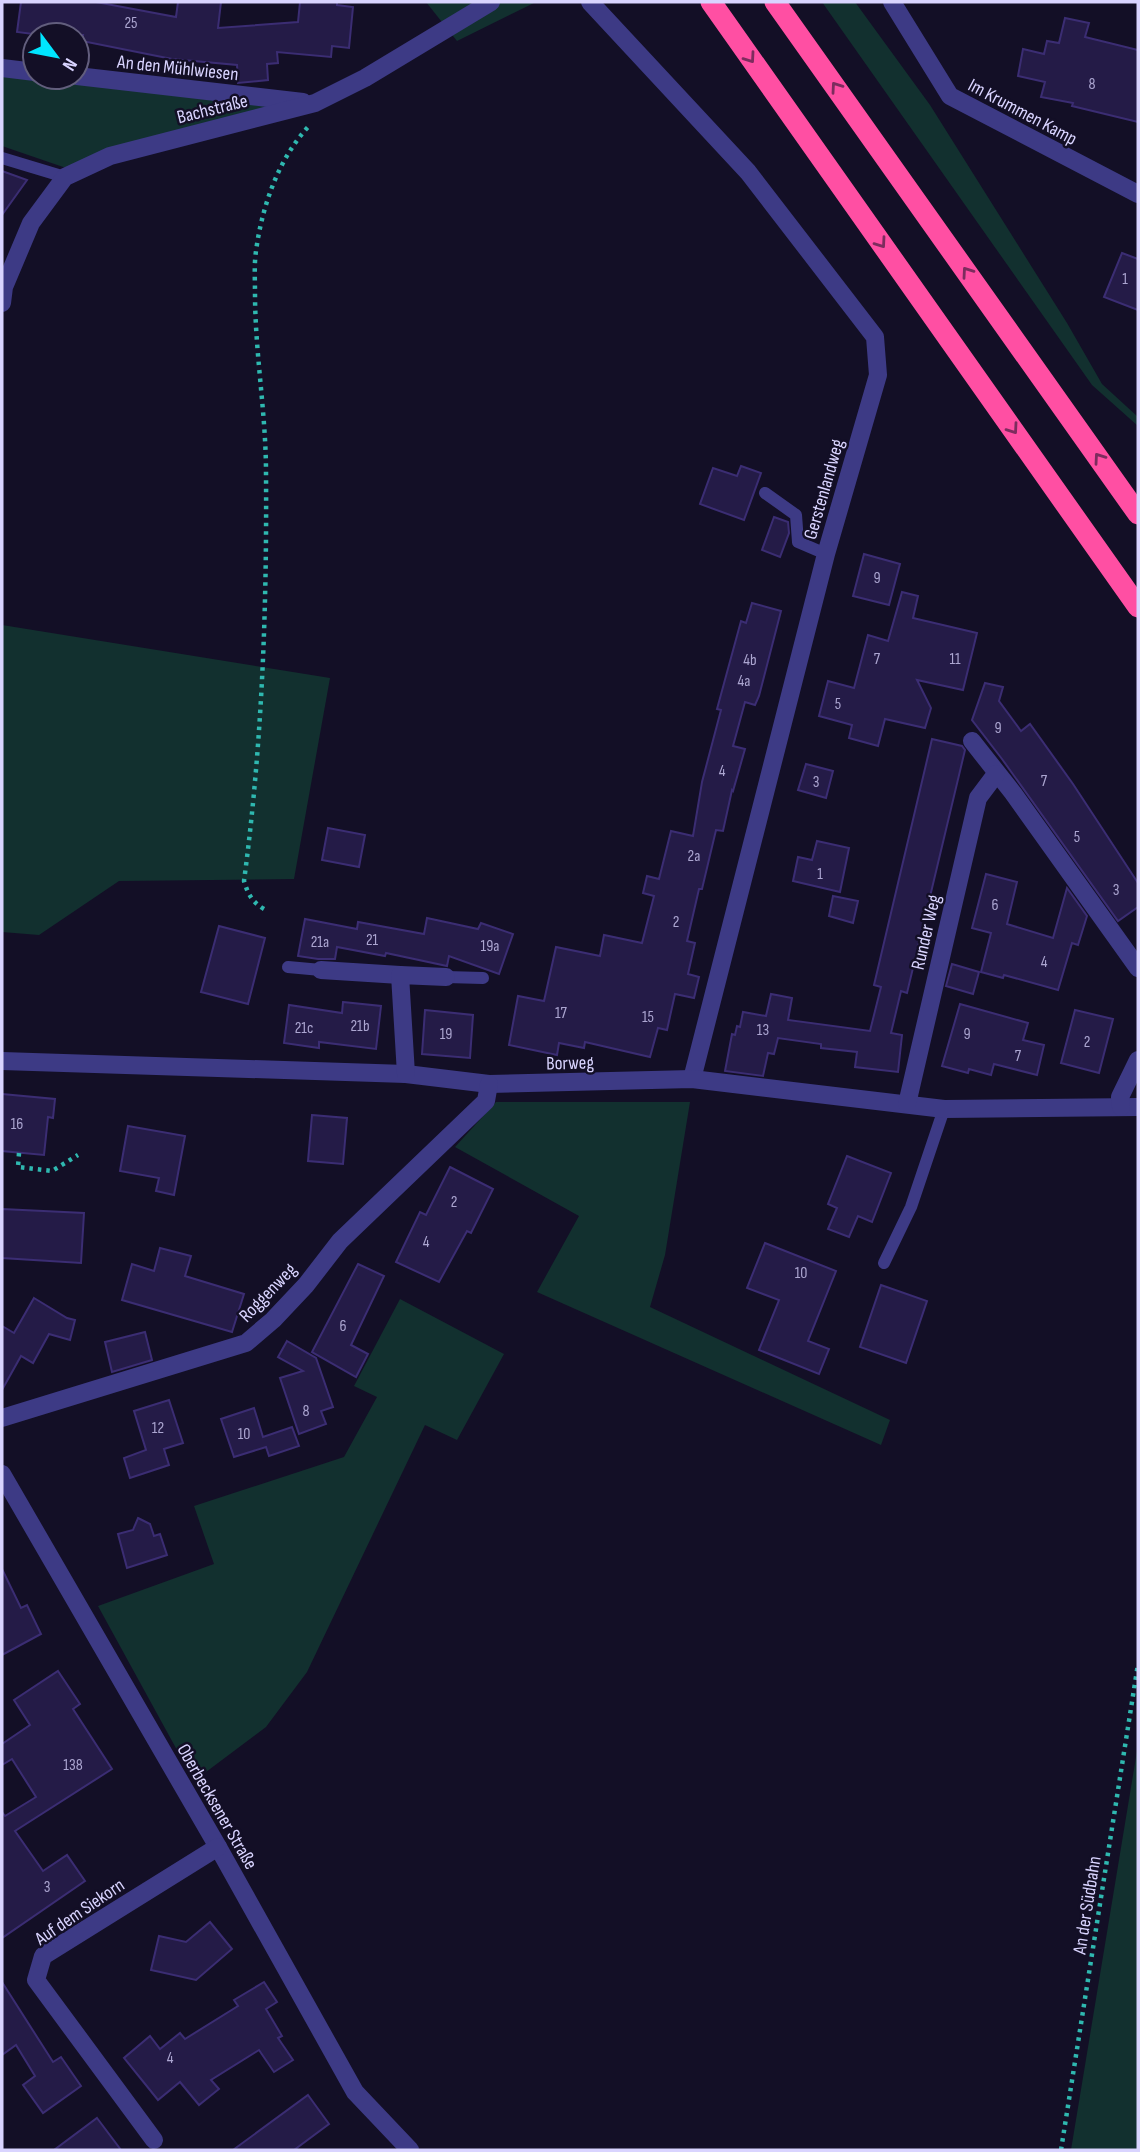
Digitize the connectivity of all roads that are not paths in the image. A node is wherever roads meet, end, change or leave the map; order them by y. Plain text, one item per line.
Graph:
1 (491, 2) edge
2 (590, 2) edge
3 (711, 2) edge
4 (775, 2) edge
5 (892, 2) edge
6 (2, 68) edge
7 (21, 70) edge
8 (91, 78) edge
9 (315, 111) junction
10 (2, 158) edge
11 (65, 177) junction
12 (1138, 194) edge
13 (2, 303) edge
14 (765, 494) dead end
15 (1138, 513) edge
16 (826, 554) junction
17 (1138, 607) edge
18 (972, 741) dead end
19 (996, 774) junction
20 (288, 967) dead end
21 (1138, 968) edge
22 (321, 970) joint
23 (400, 975) junction
24 (446, 977) joint
25 (483, 978) dead end
26 (1138, 1060) edge
27 (2, 1061) edge
28 (405, 1074) junction
29 (692, 1079) junction
30 (489, 1084) junction
31 (907, 1104) junction
32 (1129, 1107) edge
33 (944, 1109) junction
34 (884, 1263) dead end
35 (2, 1418) edge
36 (2, 1474) edge
37 (218, 1847) junction
38 (154, 2140) dead end
39 (410, 2150) edge

1 - 9 street, Bachstraße
2 - 16 street, Gerstenlandweg
3 -> 17 highway
15 -> 4 highway
5 - 12 street, Im Krummen Kamp
6 - 7 street
8 - 9 street, An den Mühlwiesen
9 - 11 street, Bachstraße
10 - 11 lane
11 - 13 street, Bachstraße
14 - 16 lane
16 - 29 street, Gerstenlandweg
18 - 19 street
19 - 21 street
19 - 31 street, Runder Weg
20 - 22 lane
22 - 23 street
23 - 24 street
23 - 28 street
24 - 25 lane
26 - 32 street
27 - 28 street, Borweg
28 - 30 street, Borweg
29 - 30 street, Borweg
29 - 31 street, Borweg
30 - 35 street, Roggenweg
31 - 33 street, Borweg
32 - 33 street, Borweg
33 - 34 lane
36 - 37 street, Oberbecksener Straße
37 - 38 street, Auf dem Siekorn
37 - 39 street, Oberbecksener Straße

